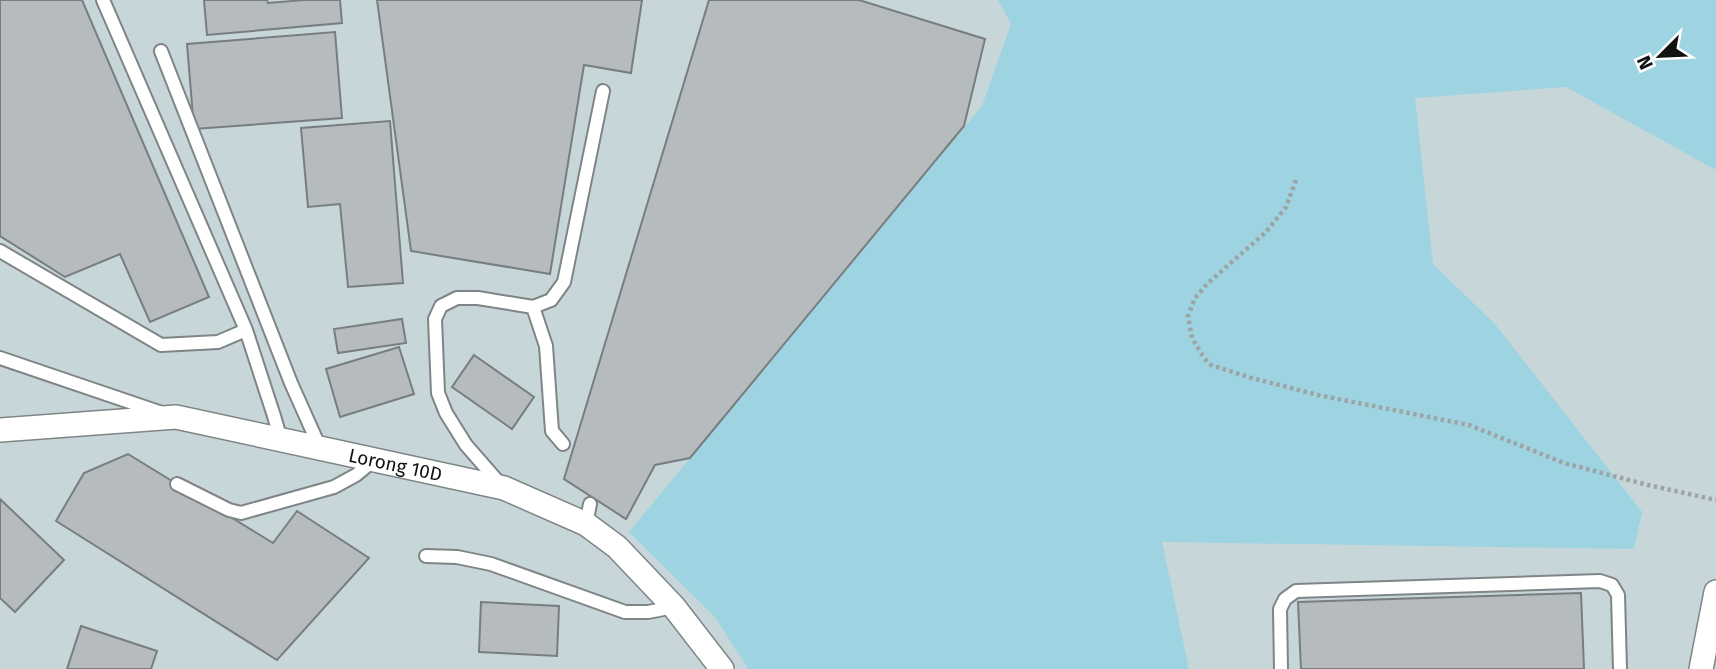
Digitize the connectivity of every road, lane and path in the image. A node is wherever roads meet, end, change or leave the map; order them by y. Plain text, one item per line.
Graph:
1 (103, 0) edge
2 (161, 51) dead end
3 (603, 91) dead end
4 (1296, 180) dead end
5 (0, 250) edge
6 (533, 307) junction
7 (246, 330) junction
8 (0, 358) edge
9 (176, 417) junction
10 (0, 430) edge
11 (281, 440) junction
12 (563, 444) dead end
13 (320, 448) junction
14 (374, 460) junction
15 (177, 484) dead end
16 (504, 488) junction
17 (1716, 500) edge
18 (426, 556) dead end
19 (1716, 592) edge
20 (674, 607) junction
21 (722, 669) edge
22 (1281, 669) edge
23 (1620, 669) edge
24 (1701, 669) edge

1 - 7 lane
2 - 13 lane
3 - 6 lane
4 - 17 path
5 - 7 lane
6 - 12 lane
6 - 16 lane
7 - 11 lane
8 - 9 lane
9 - 10 street, Lorong 10D
9 - 11 street, Lorong 10D
11 - 13 street, Lorong 10D
13 - 14 street, Lorong 10D
14 - 15 lane
14 - 16 street, Lorong 10D
16 - 20 street, Lorong 10D
18 - 20 lane
19 - 24 street
20 - 21 street, Lorong 10D
22 - 23 lane

